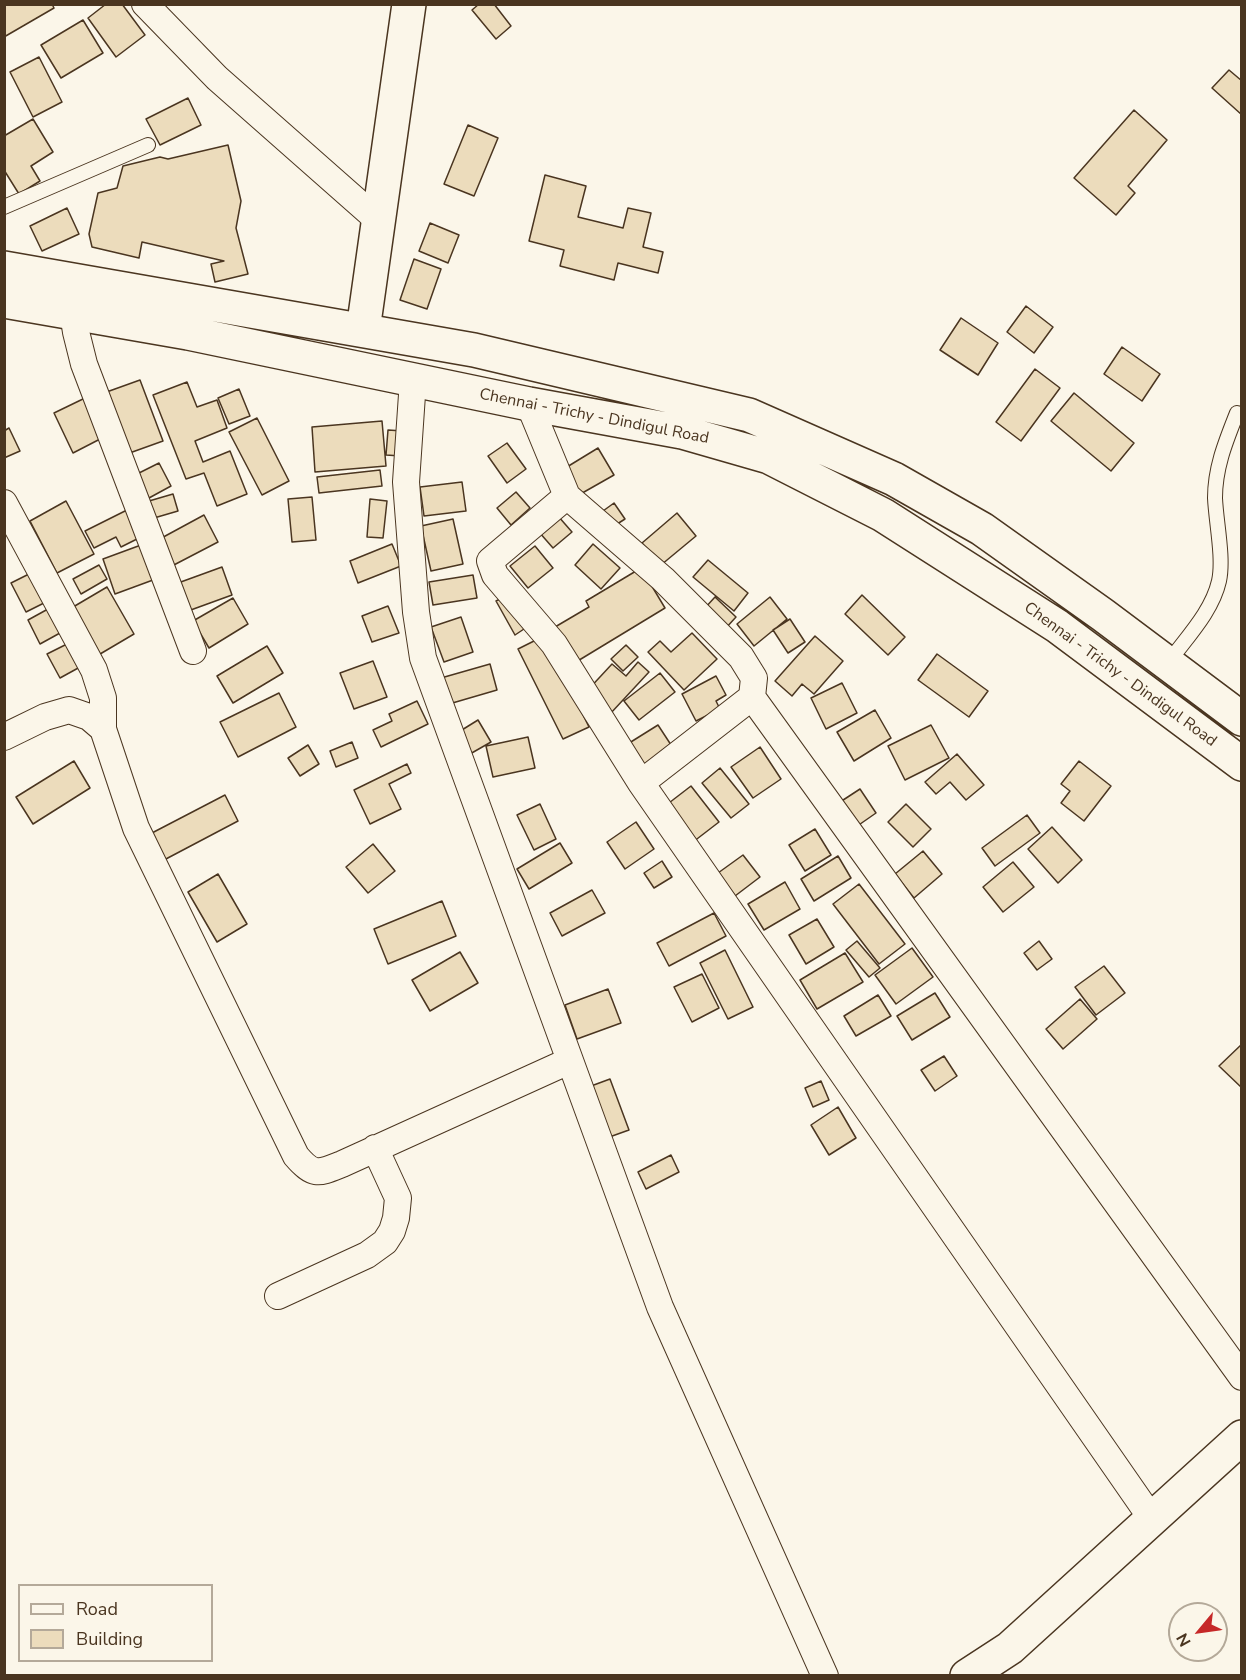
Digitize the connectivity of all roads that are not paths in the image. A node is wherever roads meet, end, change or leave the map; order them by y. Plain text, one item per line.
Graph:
1 (145, 4) edge
2 (409, 4) edge
3 (148, 145) dead end
4 (4, 207) edge
5 (378, 220) junction
6 (4, 268) edge
7 (4, 300) edge
8 (73, 313) junction
9 (363, 330) junction
10 (413, 380) junction
11 (529, 404) junction
12 (1237, 413) dead end
13 (567, 496) junction
14 (4, 503) edge
15 (193, 651) dead end
16 (1168, 663) junction
17 (752, 697) junction
18 (1242, 719) edge
19 (103, 729) junction
20 (4, 737) edge
21 (1242, 764) edge
22 (641, 783) junction
23 (569, 1060) junction
24 (375, 1148) junction
25 (278, 1296) dead end
26 (1242, 1377) edge
27 (1242, 1437) edge
28 (1152, 1519) junction
29 (825, 1676) edge
30 (967, 1676) edge

1 - 5 street
2 - 5 main road
3 - 4 lane
5 - 9 main road
6 - 9 main road, Chennai - Trichy - Dindigul Road
7 - 8 main road, Chennai - Trichy - Dindigul Road
8 - 10 main road, Chennai - Trichy - Dindigul Road
8 - 15 street
9 - 16 main road, Chennai - Trichy - Dindigul Road
10 - 11 main road, Chennai - Trichy - Dindigul Road
10 - 23 street
11 - 13 street
11 - 21 main road, Chennai - Trichy - Dindigul Road
12 - 16 lane
13 - 17 street
13 - 22 street
14 - 19 street
16 - 18 main road, Chennai - Trichy - Dindigul Road
17 - 22 street
17 - 26 street
19 - 20 street
19 - 24 street
22 - 28 street
23 - 24 street
23 - 29 street
24 - 25 street
27 - 28 main road
28 - 30 main road

